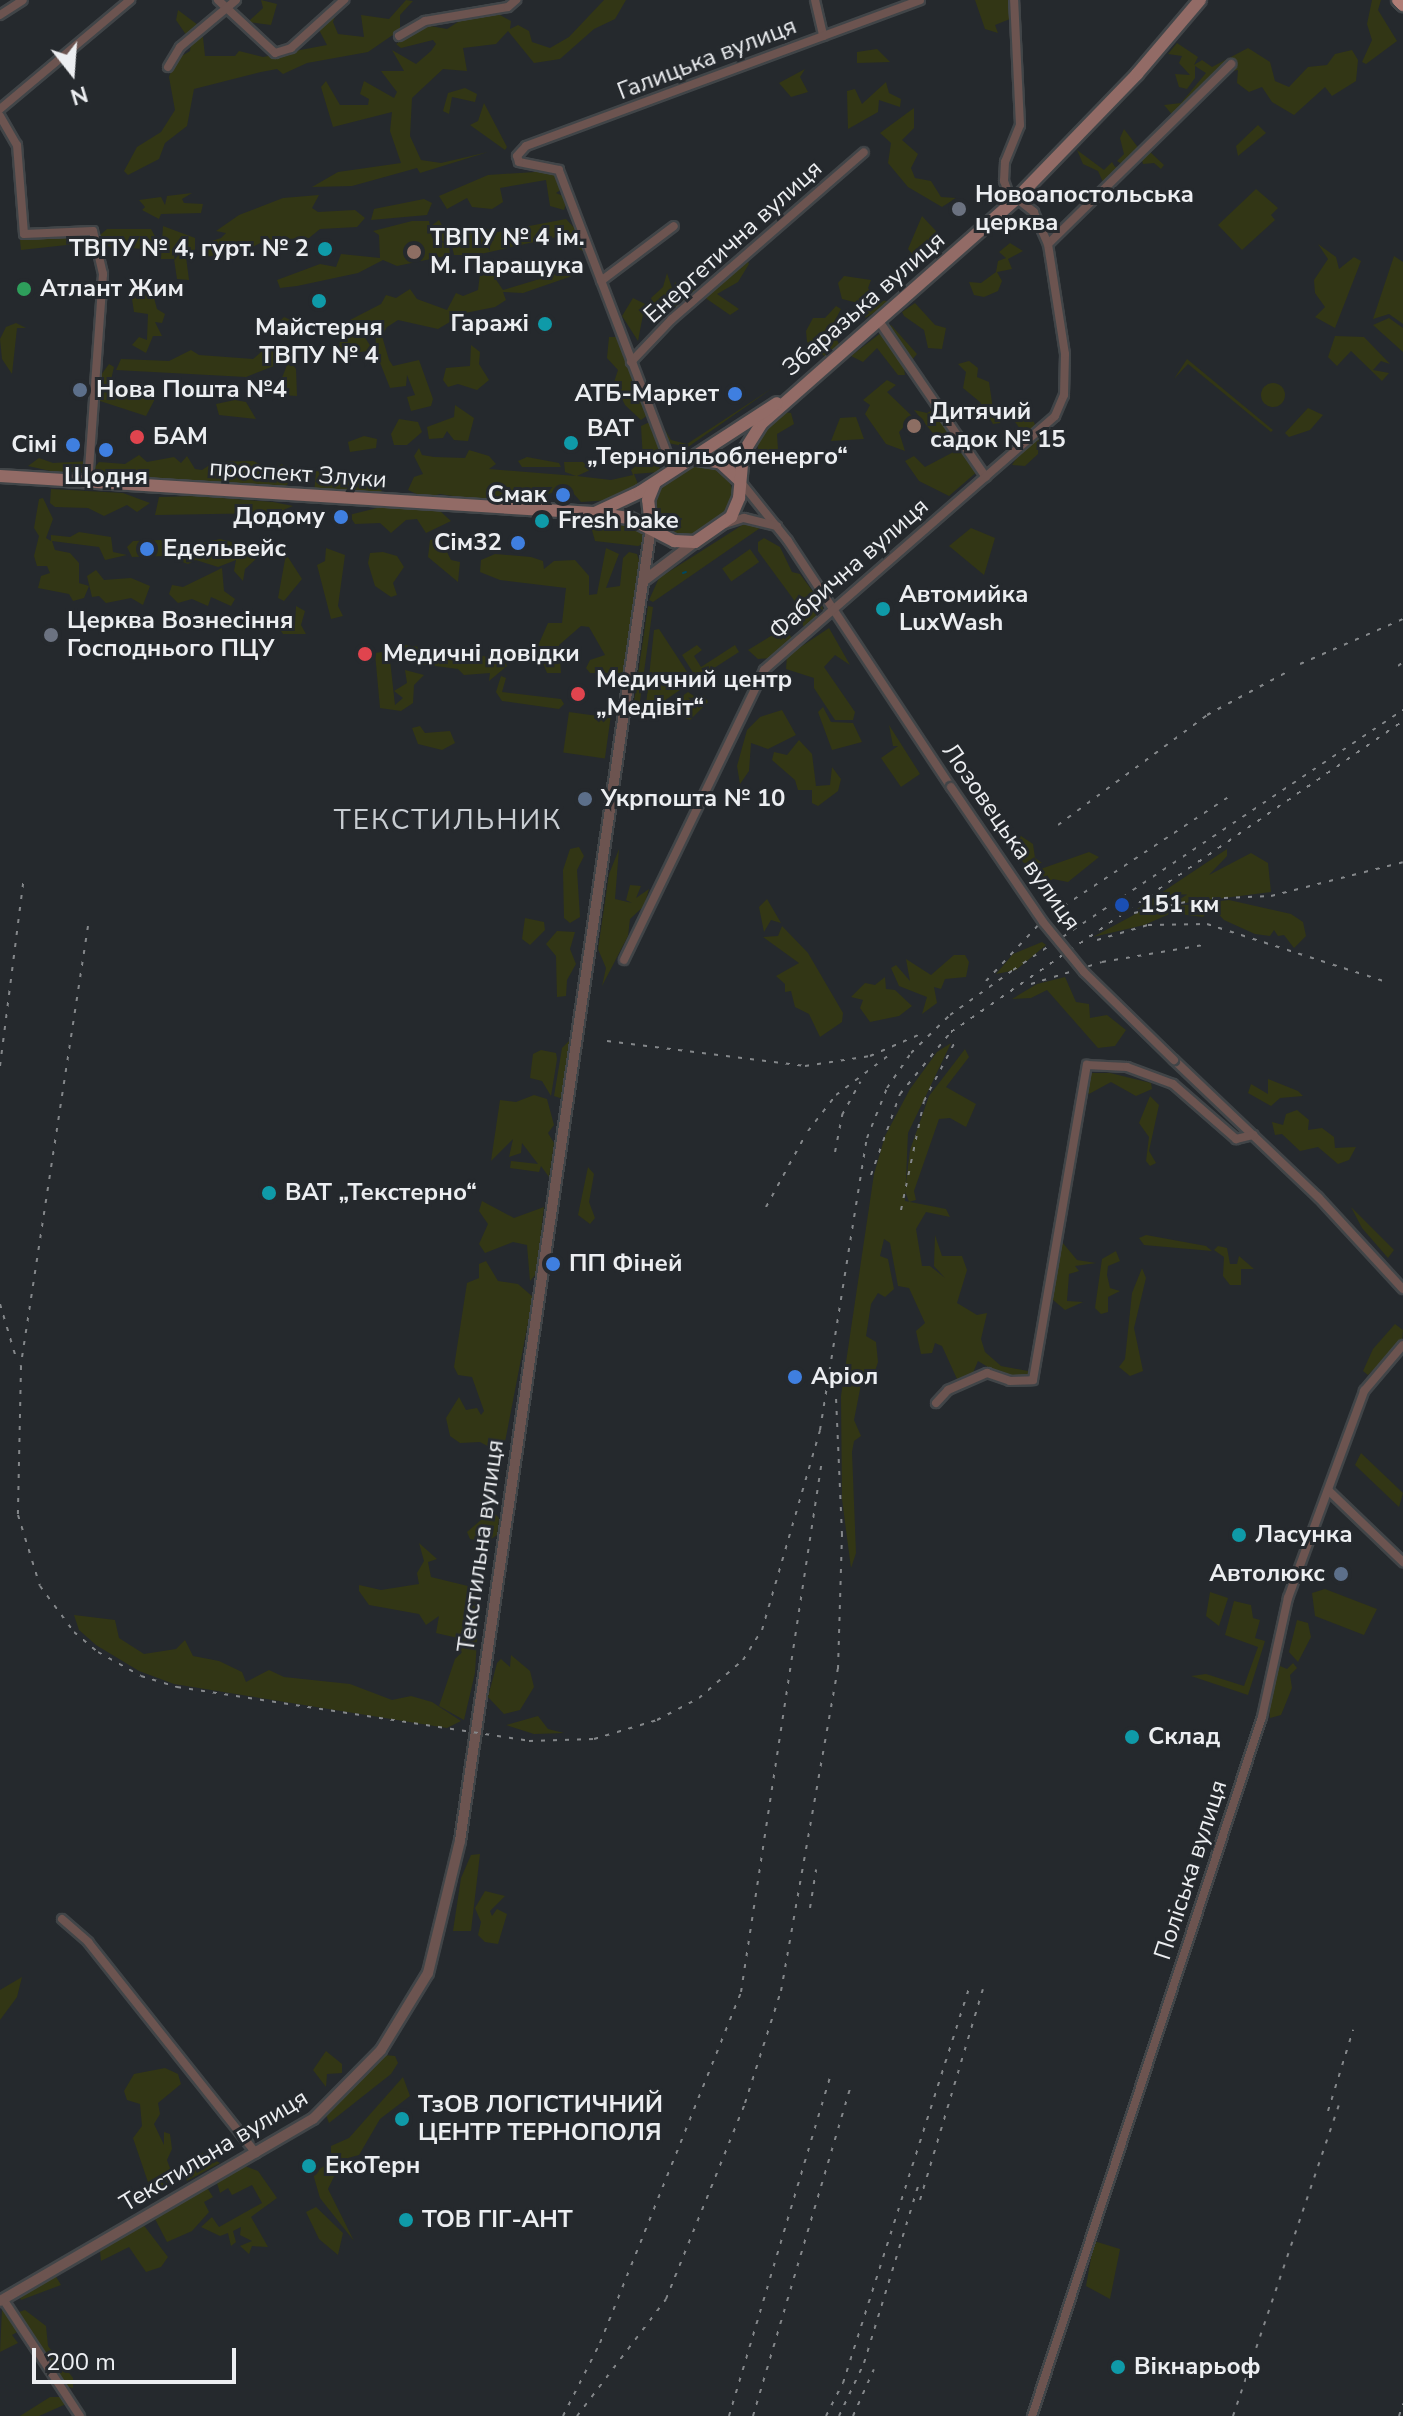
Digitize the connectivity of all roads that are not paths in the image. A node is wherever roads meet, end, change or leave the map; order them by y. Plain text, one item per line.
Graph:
1 (23, 0) edge
2 (130, 0) edge
3 (236, 0) edge
4 (344, 0) edge
5 (516, 0) edge
6 (815, 0) edge
7 (920, 0) edge
8 (1014, 0) edge
9 (1200, 0) edge
10 (222, 2) edge
11 (0, 15) edge
12 (399, 36) dead end
13 (823, 36) junction
14 (1231, 64) dead end
15 (168, 67) dead end
16 (0, 109) edge
17 (0, 116) edge
18 (864, 152) dead end
19 (519, 162) joint
20 (1018, 197) junction
21 (674, 226) dead end
22 (1048, 244) junction
23 (601, 281) junction
24 (879, 321) junction
25 (631, 362) junction
26 (787, 398) junction
27 (691, 458) junction
28 (673, 469) junction
29 (0, 476) edge
30 (986, 477) junction
31 (657, 480) junction
32 (739, 480) junction
33 (88, 482) junction
34 (593, 513) junction
35 (724, 525) junction
36 (777, 526) junction
37 (651, 527) junction
38 (695, 542) junction
39 (646, 579) junction
40 (832, 608) junction
41 (624, 960) dead end
42 (1254, 1135) junction
43 (1403, 1289) edge
44 (1403, 1345) edge
45 (936, 1403) dead end
46 (1329, 1491) junction
47 (1403, 1562) edge
48 (62, 1919) dead end
49 (256, 2153) junction
50 (2, 2300) edge
51 (80, 2416) edge
52 (1032, 2416) edge

1 - 11 street
2 - 16 street
3 - 10 street
4 - 10 street
5 - 12 street
6 - 13 street
7 - 13 street, Галицька вулиця
8 - 20 street
9 - 20 main road, Збаразька вулиця
10 - 15 street
13 - 19 street, Галицька вулиця
14 - 22 street
17 - 33 street
18 - 25 street, Енергетична вулиця
19 - 23 street, Енергетична вулиця
20 - 22 street
20 - 24 main road, Збаразька вулиця
21 - 23 street
22 - 30 street
23 - 25 street, Енергетична вулиця
24 - 26 main road, Збаразька вулиця
24 - 30 street
25 - 28 street, Енергетична вулиця
26 - 27 main road, Збаразька вулиця
26 - 32 main road, Збаразька вулиця
27 - 28 main road
27 - 32 main road
28 - 31 main road
29 - 33 main road, проспект Злуки
30 - 40 street, Фабрична вулиця
31 - 34 main road
31 - 37 main road
32 - 35 main road
32 - 36 street, Лозовецька вулиця
33 - 34 main road, проспект Злуки
34 - 37 main road, проспект Злуки
35 - 36 street
35 - 38 main road
36 - 40 street, Лозовецька вулиця
37 - 38 main road
37 - 39 street, Текстильна вулиця
38 - 39 street
39 - 49 street, Текстильна вулиця
40 - 41 street, Фабрична вулиця
40 - 42 street, Лозовецька вулиця, bridge
42 - 43 street, Лозовецька вулиця
42 - 45 street, Лозовецька вулиця
44 - 46 street, Поліська вулиця
46 - 47 street
46 - 52 street, Поліська вулиця
48 - 49 street
49 - 50 street, Текстильна вулиця
50 - 51 street

